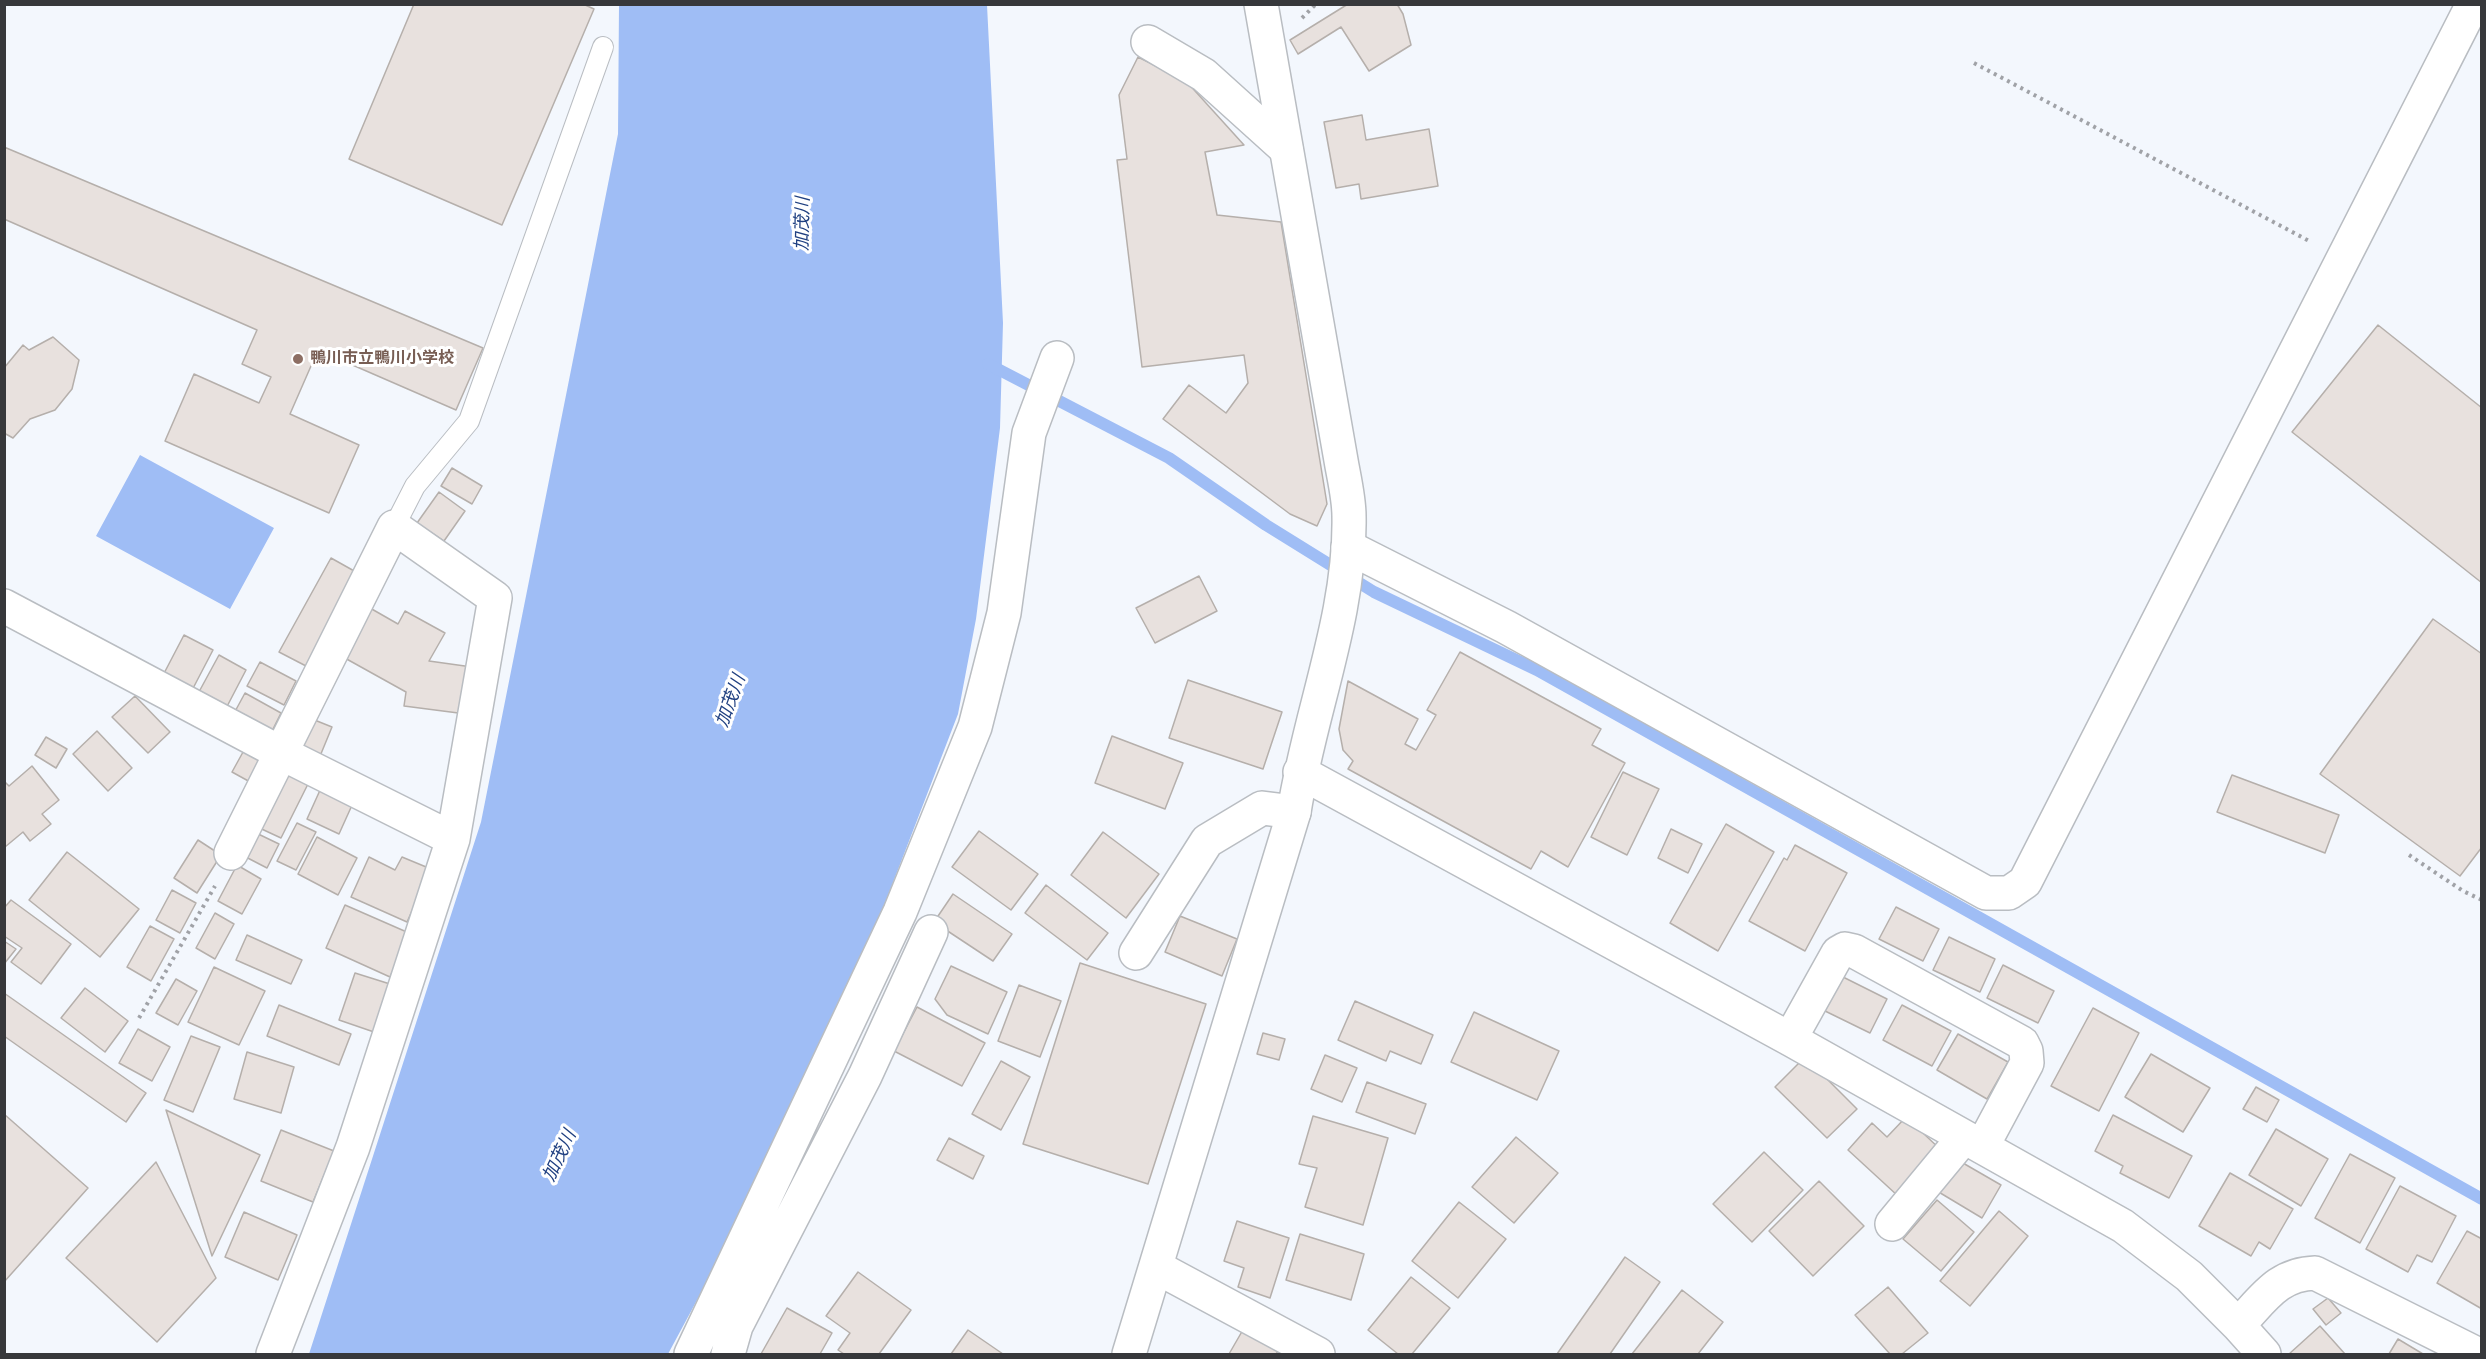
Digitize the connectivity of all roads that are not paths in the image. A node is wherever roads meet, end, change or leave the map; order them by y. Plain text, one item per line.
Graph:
1 (1261, 4) edge
2 (2473, 4) edge
3 (1148, 42) dead end
4 (603, 47) dead end
5 (1286, 150) junction
6 (1057, 358) dead end
7 (394, 527) junction
8 (1348, 547) junction
9 (4, 606) edge
10 (279, 752) junction
11 (1300, 772) junction
12 (1294, 812) junction
13 (453, 839) junction
14 (231, 853) road end
15 (930, 932) dead end
16 (1136, 952) dead end
17 (1790, 1039) junction
18 (1973, 1142) junction
19 (1892, 1224) dead end
20 (1158, 1268) junction
21 (2238, 1325) junction
22 (273, 1354) edge
23 (691, 1354) edge
24 (728, 1354) edge
25 (1129, 1354) edge
26 (1318, 1354) edge
27 (2264, 1354) edge
28 (2477, 1354) edge

1 - 5 street
2 - 8 street
3 - 5 street
4 - 7 lane
5 - 8 street
6 - 23 street
7 - 10 street
7 - 13 street
8 - 11 street
9 - 10 street
10 - 13 street
10 - 14 street
11 - 12 street
11 - 17 street
12 - 16 street
12 - 20 street
13 - 22 street
15 - 24 street
17 - 18 street
17 - 18 street
18 - 19 street
18 - 21 street
20 - 25 street
20 - 26 street
21 - 27 street
21 - 28 street

